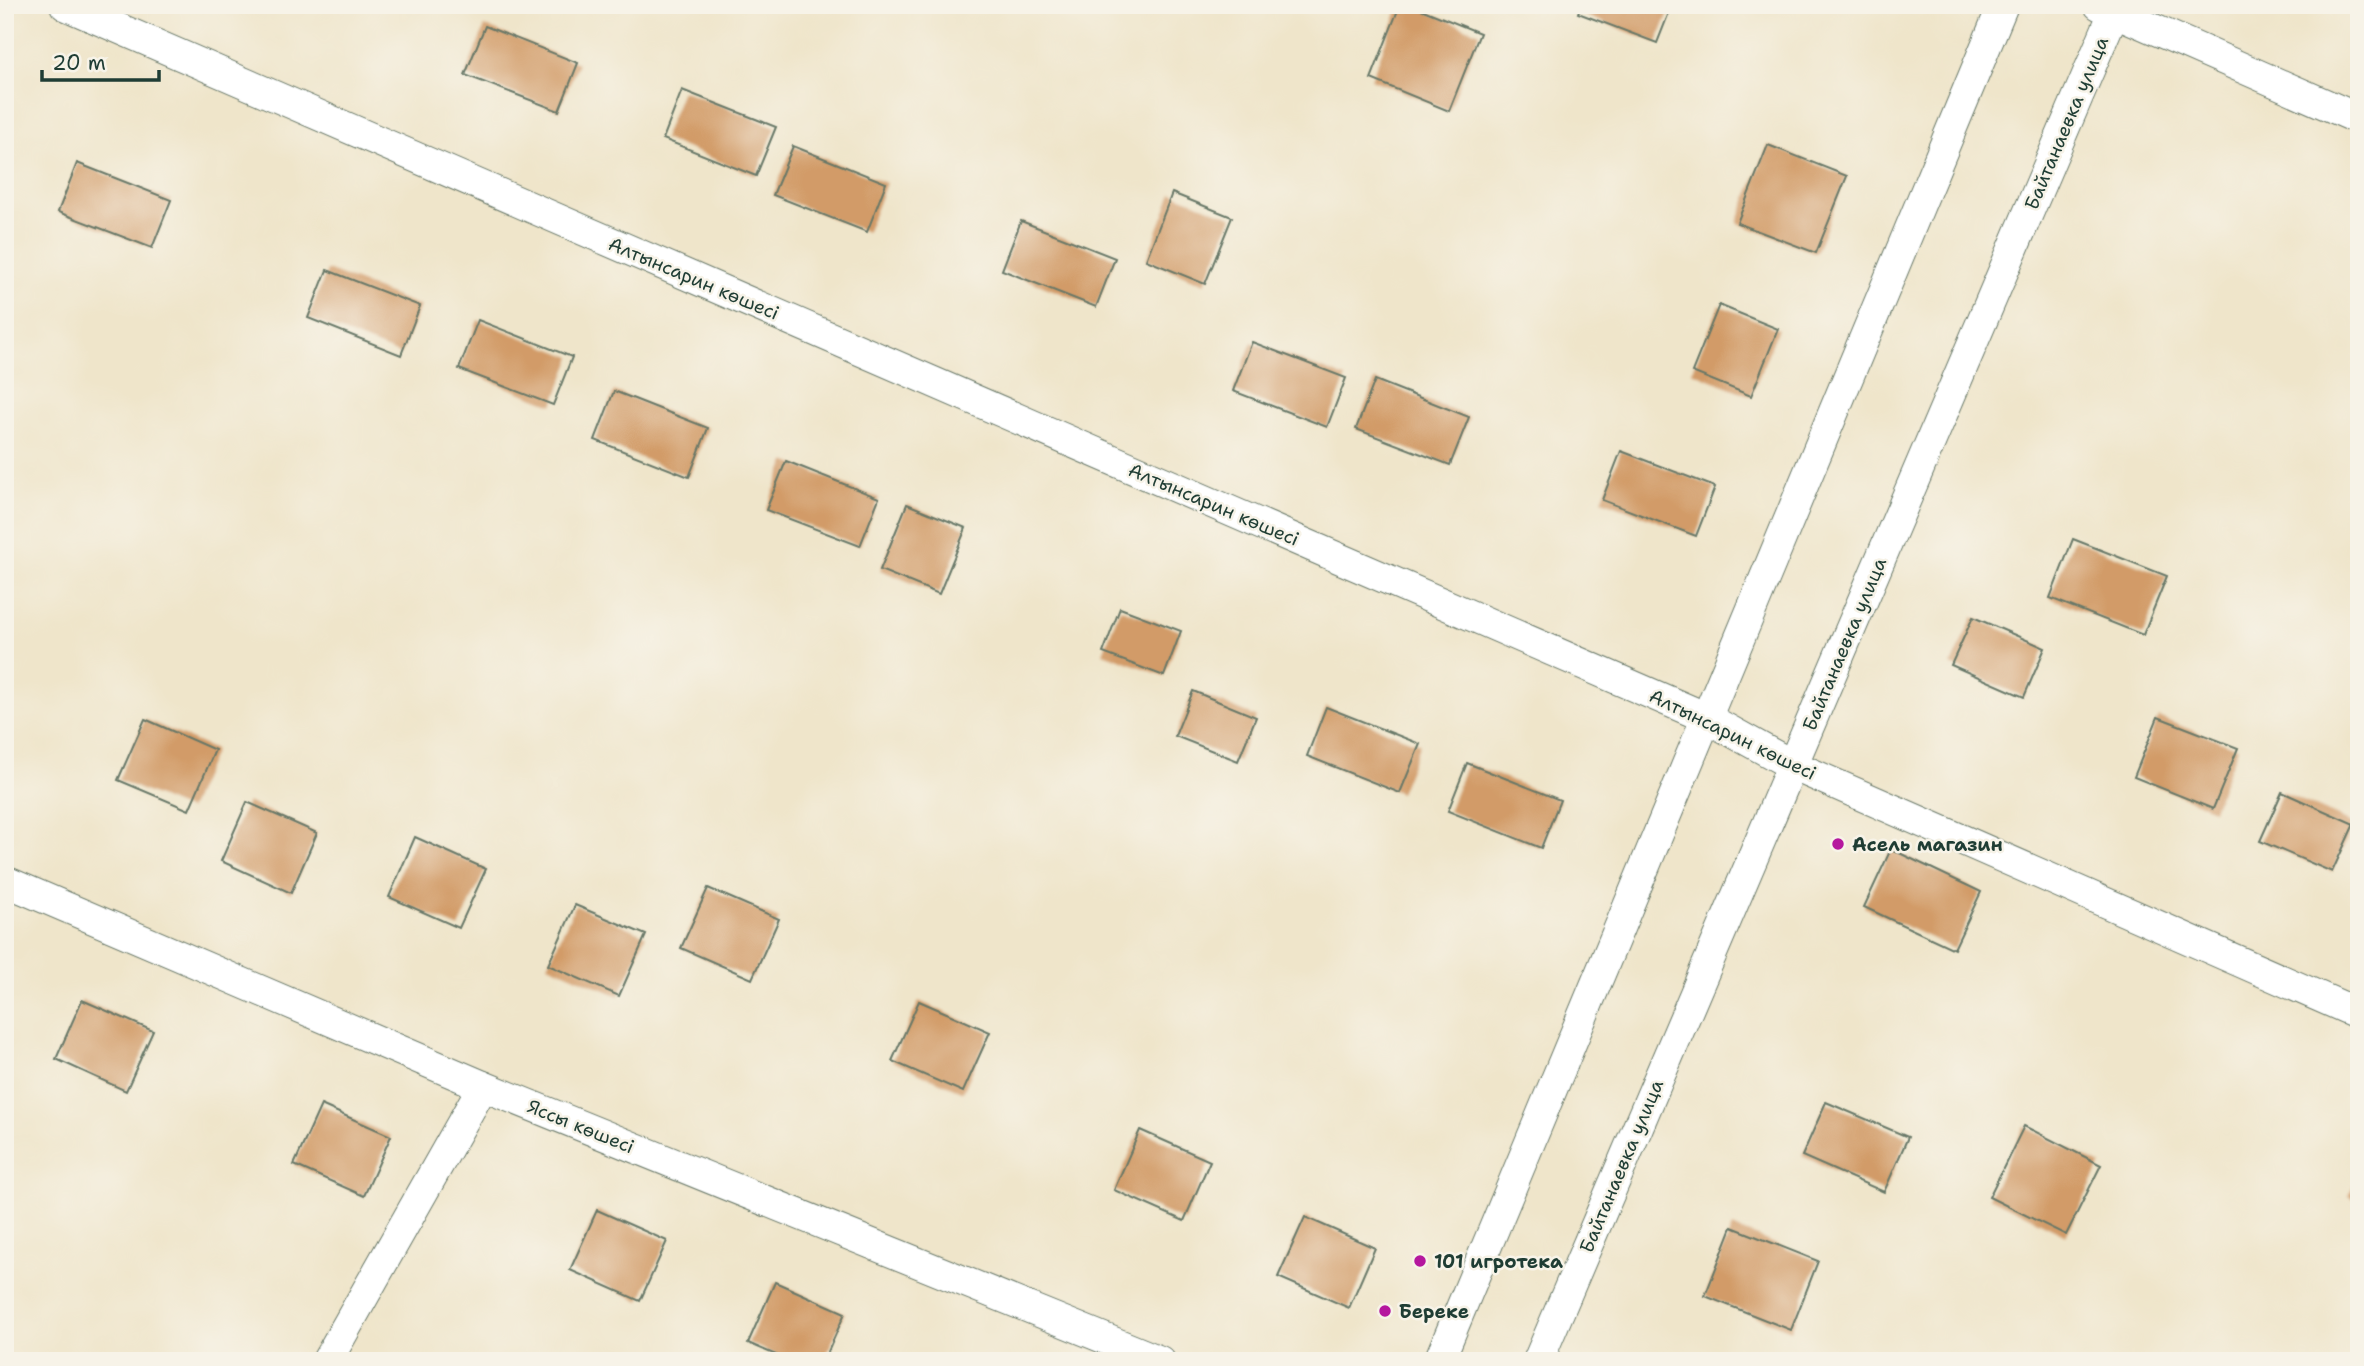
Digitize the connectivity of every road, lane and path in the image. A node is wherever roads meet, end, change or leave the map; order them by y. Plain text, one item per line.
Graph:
1 (65, 5) edge
2 (2003, 5) edge
3 (2110, 7) edge
4 (2359, 119) edge
5 (1707, 718) junction
6 (1793, 765) junction
7 (5, 881) edge
8 (2359, 1014) edge
9 (483, 1086) junction
10 (327, 1361) edge
11 (1160, 1361) edge
12 (1439, 1361) edge
13 (1538, 1361) edge

1 - 5 street, Алтынсарин көшесі
2 - 5 street
3 - 4 street
3 - 6 street, Байтанаевка улица
5 - 6 street, Алтынсарин көшесі
5 - 12 street
6 - 8 street, Алтынсарин көшесі
6 - 13 street, Байтанаевка улица
7 - 9 street, Яссы көшесі
9 - 10 street
9 - 11 street, Яссы көшесі

